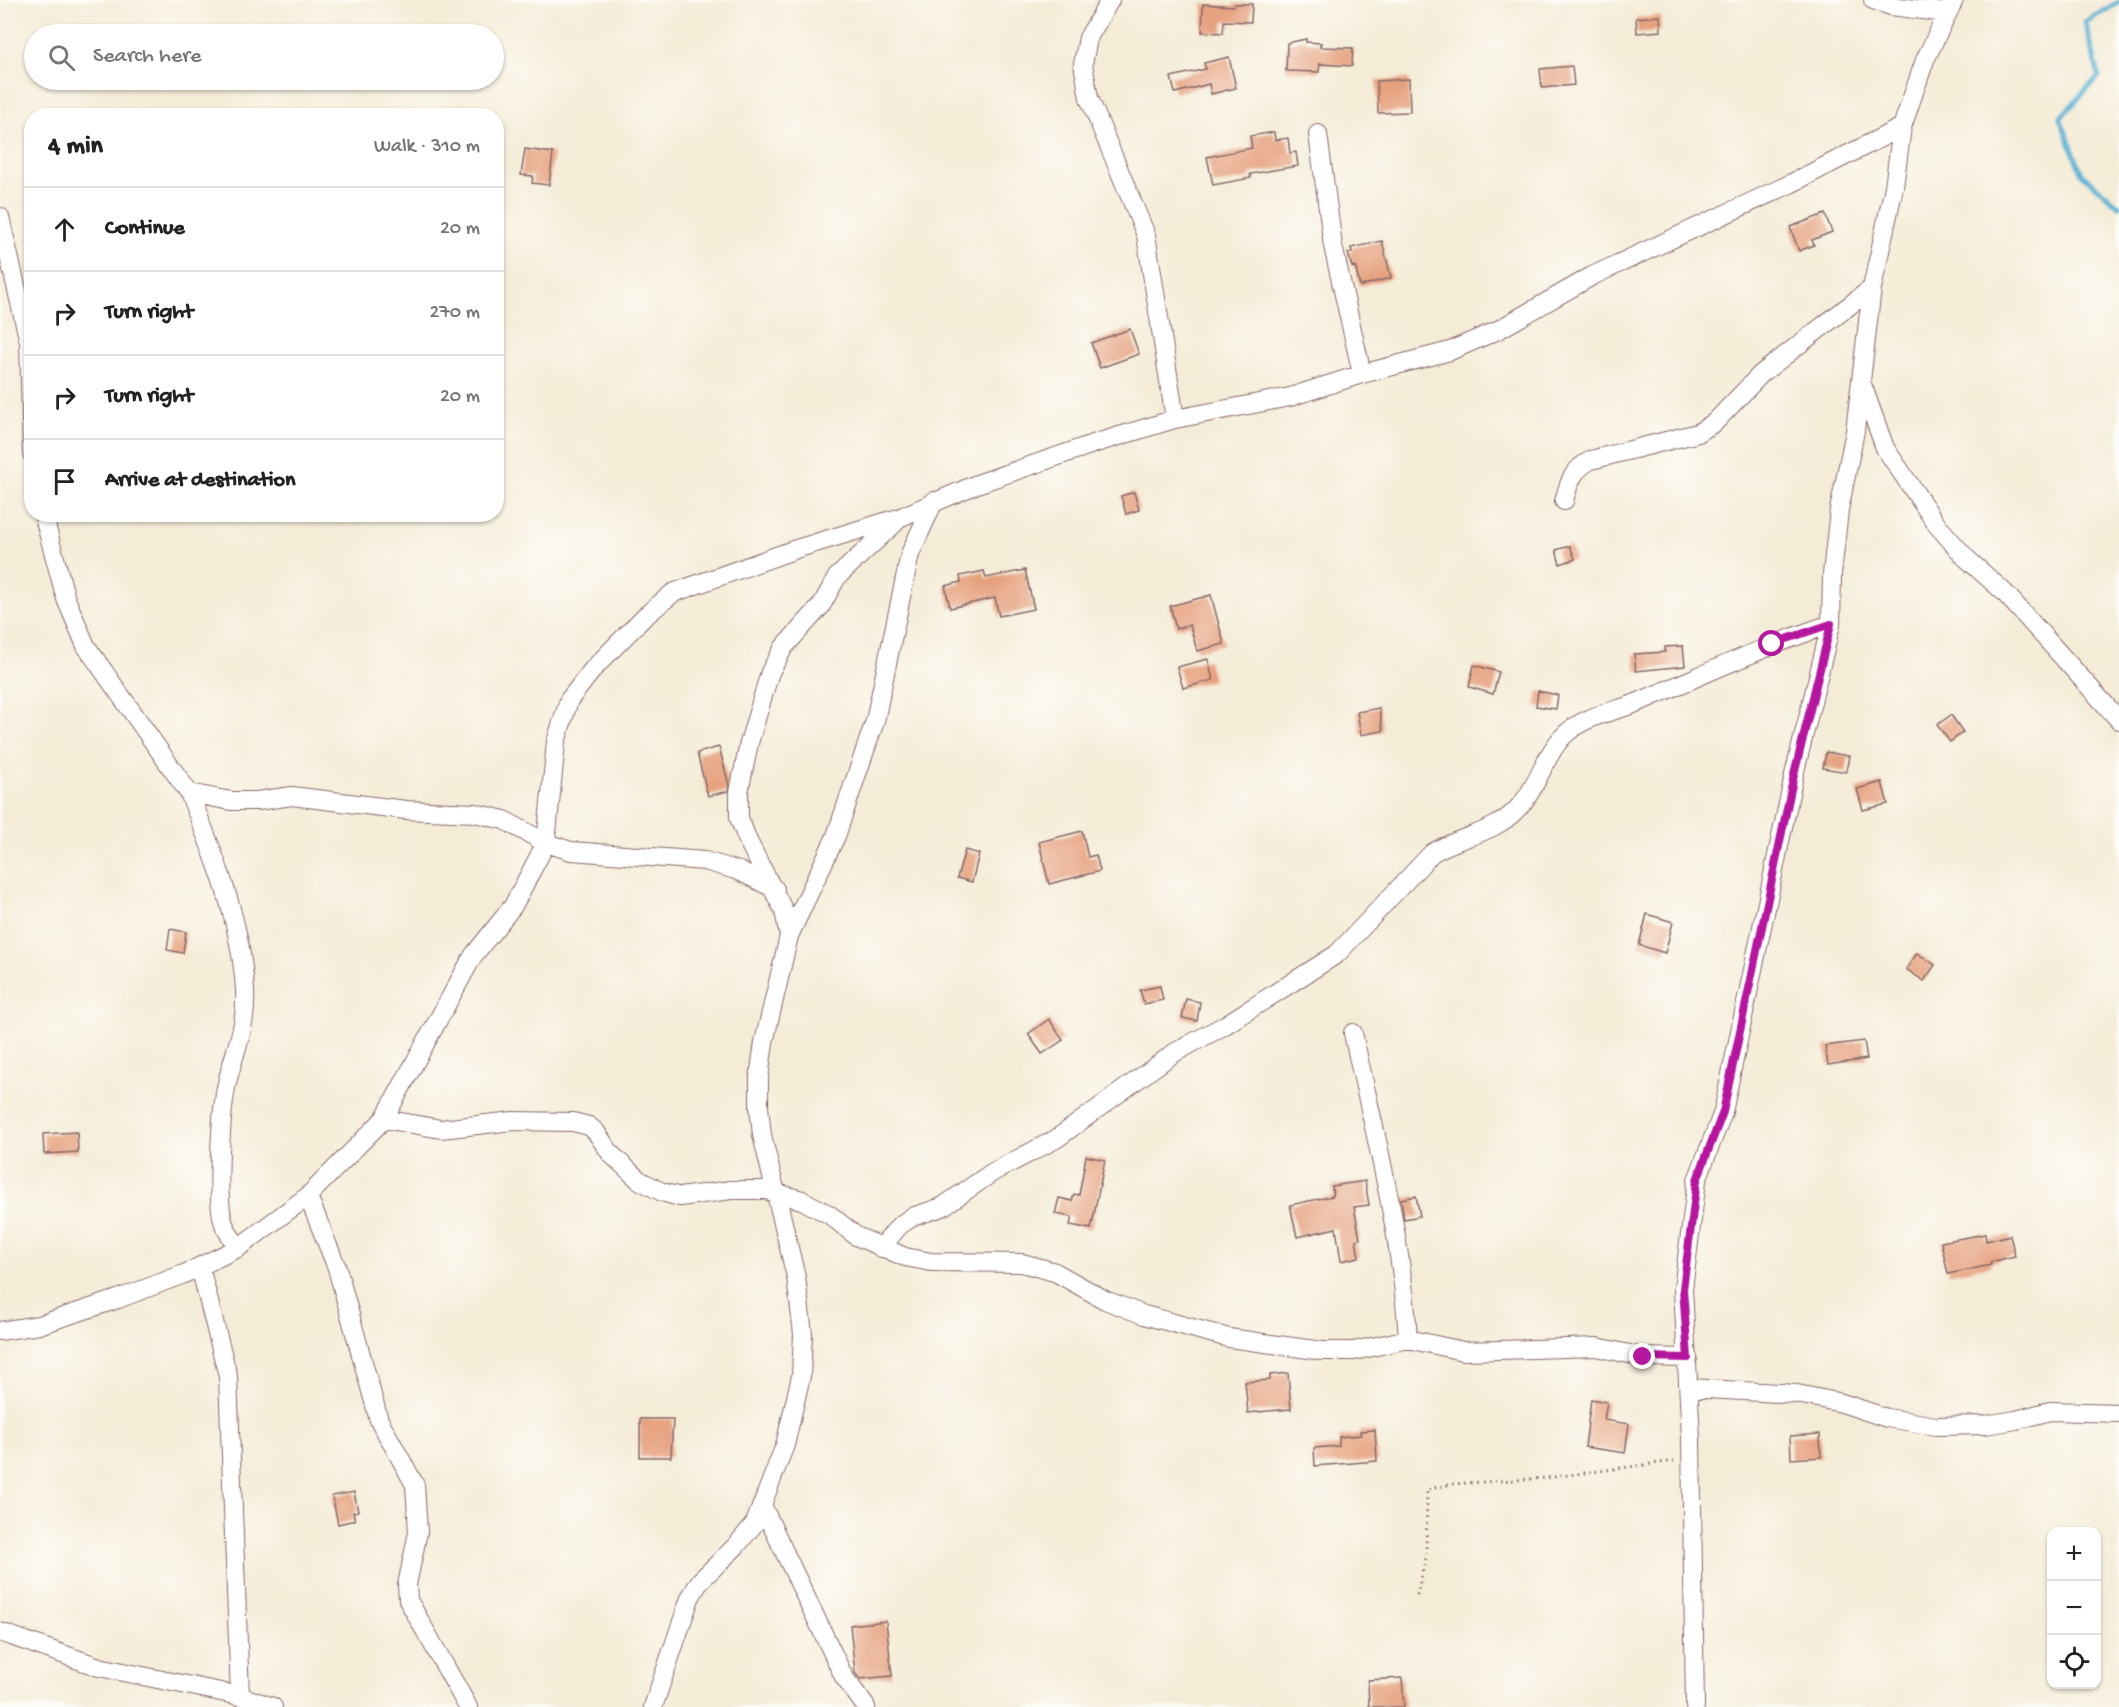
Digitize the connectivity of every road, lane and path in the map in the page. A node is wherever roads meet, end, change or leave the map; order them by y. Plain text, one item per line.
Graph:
1 (1110, 0) edge
2 (1873, 0) edge
3 (1950, 6) edge
4 (1902, 127) junction
5 (1318, 134) dead end
6 (0, 217) edge
7 (1872, 288) junction
8 (24, 320) edge
9 (1362, 374) junction
10 (1861, 382) junction
11 (1175, 419) junction
12 (934, 501) junction
13 (1564, 501) dead end
14 (902, 517) junction
15 (45, 522) edge
16 (1831, 624) junction
17 (2119, 720) edge
18 (189, 793) junction
19 (546, 843) junction
20 (775, 889) junction
21 (789, 936) junction
22 (1353, 1033) dead end
23 (384, 1119) junction
24 (778, 1194) junction
25 (308, 1196) junction
26 (238, 1248) junction
27 (881, 1248) junction
28 (200, 1267) junction
29 (0, 1331) edge
30 (1408, 1339) junction
31 (1688, 1358) junction
32 (1689, 1388) junction
33 (2119, 1413) edge
34 (1691, 1459) junction
35 (762, 1505) junction
36 (1417, 1595) dead end
37 (0, 1632) edge
38 (240, 1696) junction
39 (273, 1707) edge
40 (468, 1707) edge
41 (653, 1707) edge
42 (866, 1707) edge
43 (1695, 1707) edge

1 - 11 street
2 - 3 street
3 - 4 street
4 - 7 street
4 - 9 street
5 - 9 street
6 - 8 street
7 - 10 street
7 - 13 street
9 - 11 street
10 - 16 street
10 - 17 street
11 - 12 street
12 - 14 street
12 - 21 street
14 - 19 street
14 - 20 street
15 - 18 street
16 - 27 street
16 - 31 street
18 - 19 street
18 - 26 street
19 - 20 street
19 - 23 street
20 - 21 street
21 - 24 street
22 - 30 street
23 - 24 street
23 - 25 street
24 - 27 street
24 - 35 street
25 - 26 street
25 - 40 street
26 - 28 street
27 - 30 street
28 - 29 street
28 - 38 street
30 - 31 street
31 - 32 street
32 - 33 street
32 - 34 street
34 - 36 path
34 - 43 street
35 - 41 street
35 - 42 street
37 - 38 street
38 - 39 street

